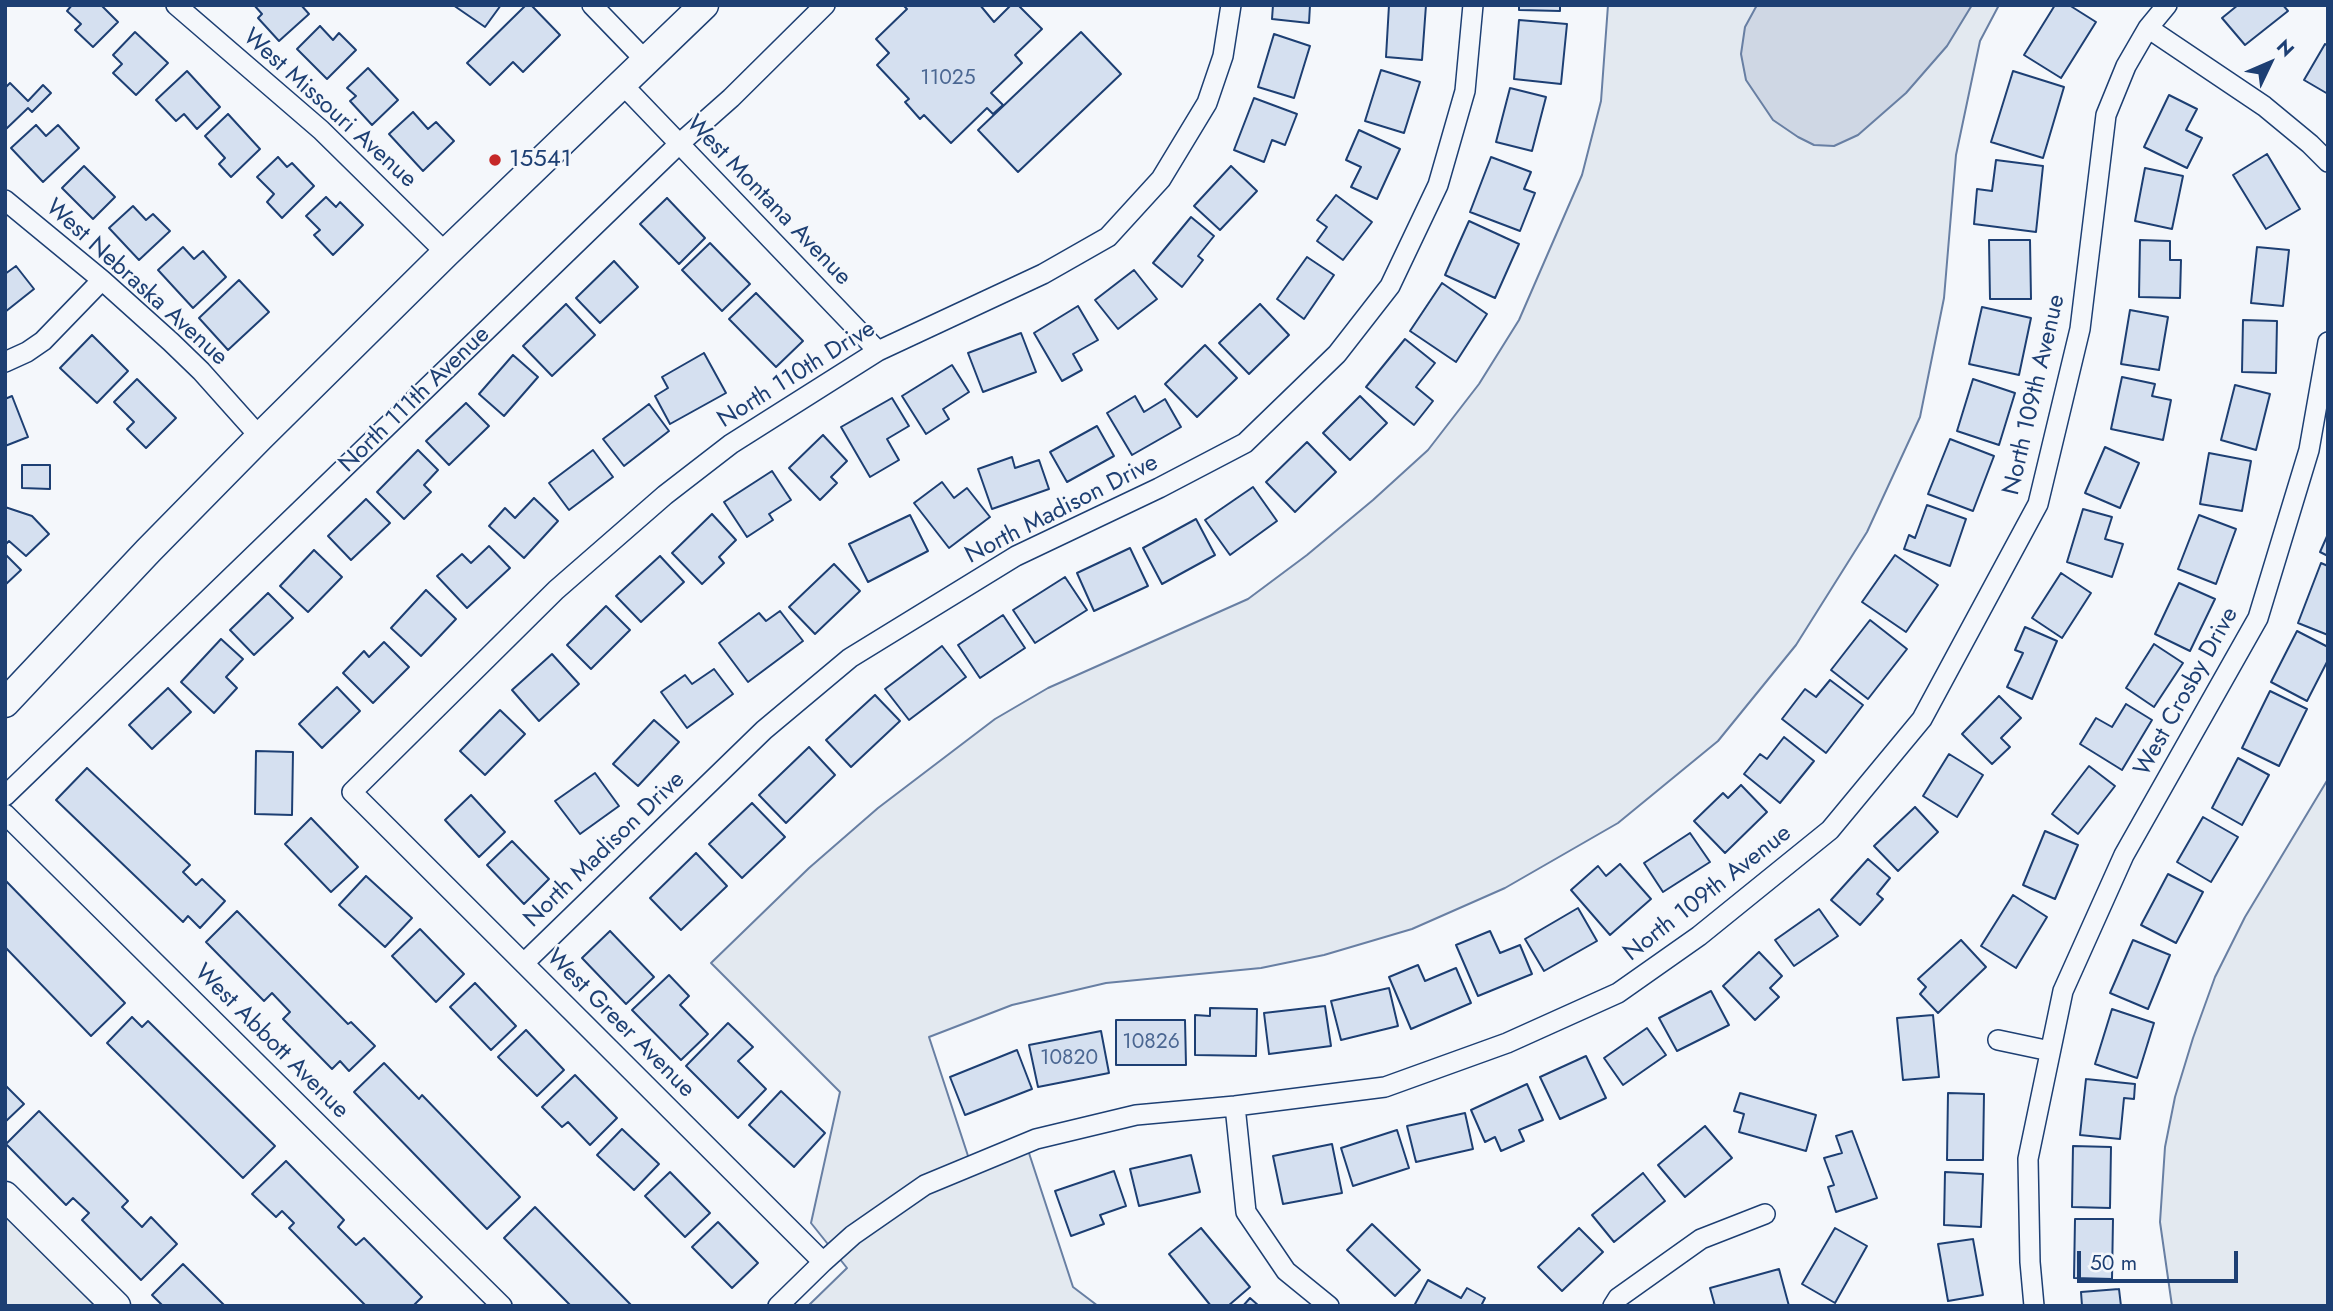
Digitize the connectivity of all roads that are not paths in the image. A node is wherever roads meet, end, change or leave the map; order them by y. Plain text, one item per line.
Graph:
1 (176, 5) edge
2 (592, 5) edge
3 (704, 5) edge
4 (825, 5) edge
5 (1231, 5) edge
6 (1473, 5) edge
7 (2167, 5) edge
8 (2148, 28) junction
9 (646, 61) junction
10 (622, 85) junction
11 (679, 144) junction
12 (2328, 162) edge
13 (5, 200) edge
14 (446, 253) junction
15 (102, 280) junction
16 (2328, 342) edge
17 (878, 351) junction
18 (5, 362) edge
19 (260, 437) junction
20 (5, 703) edge
21 (352, 792) joint
22 (5, 796) edge
23 (5, 814) edge
24 (524, 963) junction
25 (1998, 1040) dead end
26 (2050, 1051) junction
27 (1235, 1106) junction
28 (5, 1196) edge
29 (1765, 1214) dead end
30 (822, 1262) junction
31 (116, 1306) edge
32 (502, 1306) edge
33 (778, 1306) edge
34 (1329, 1306) edge
35 (1613, 1306) edge
36 (2034, 1306) edge

1 - 14 street, West Missouri Avenue
2 - 9 street
3 - 9 street
4 - 11 street, North 111th Avenue
5 - 17 street, North 110th Drive
6 - 24 street, North Madison Drive
7 - 8 street, North 109th Avenue
8 - 12 street
8 - 27 street, North 109th Avenue
9 - 10 street
10 - 11 street, West Montana Avenue
10 - 14 street
11 - 17 street, West Montana Avenue
11 - 22 street, North 111th Avenue
13 - 15 street, West Nebraska Avenue
14 - 19 street
15 - 18 street
15 - 19 street, West Nebraska Avenue
16 - 26 street, West Crosby Drive
17 - 21 street, North 110th Drive
19 - 20 street
21 - 24 street, West Greer Avenue
23 - 32 street, West Abbott Avenue
24 - 30 street, West Greer Avenue
25 - 26 street
26 - 36 street, West Crosby Drive
27 - 30 street, North 109th Avenue
27 - 34 street
28 - 31 street
29 - 35 street
30 - 33 street, North 109th Avenue

